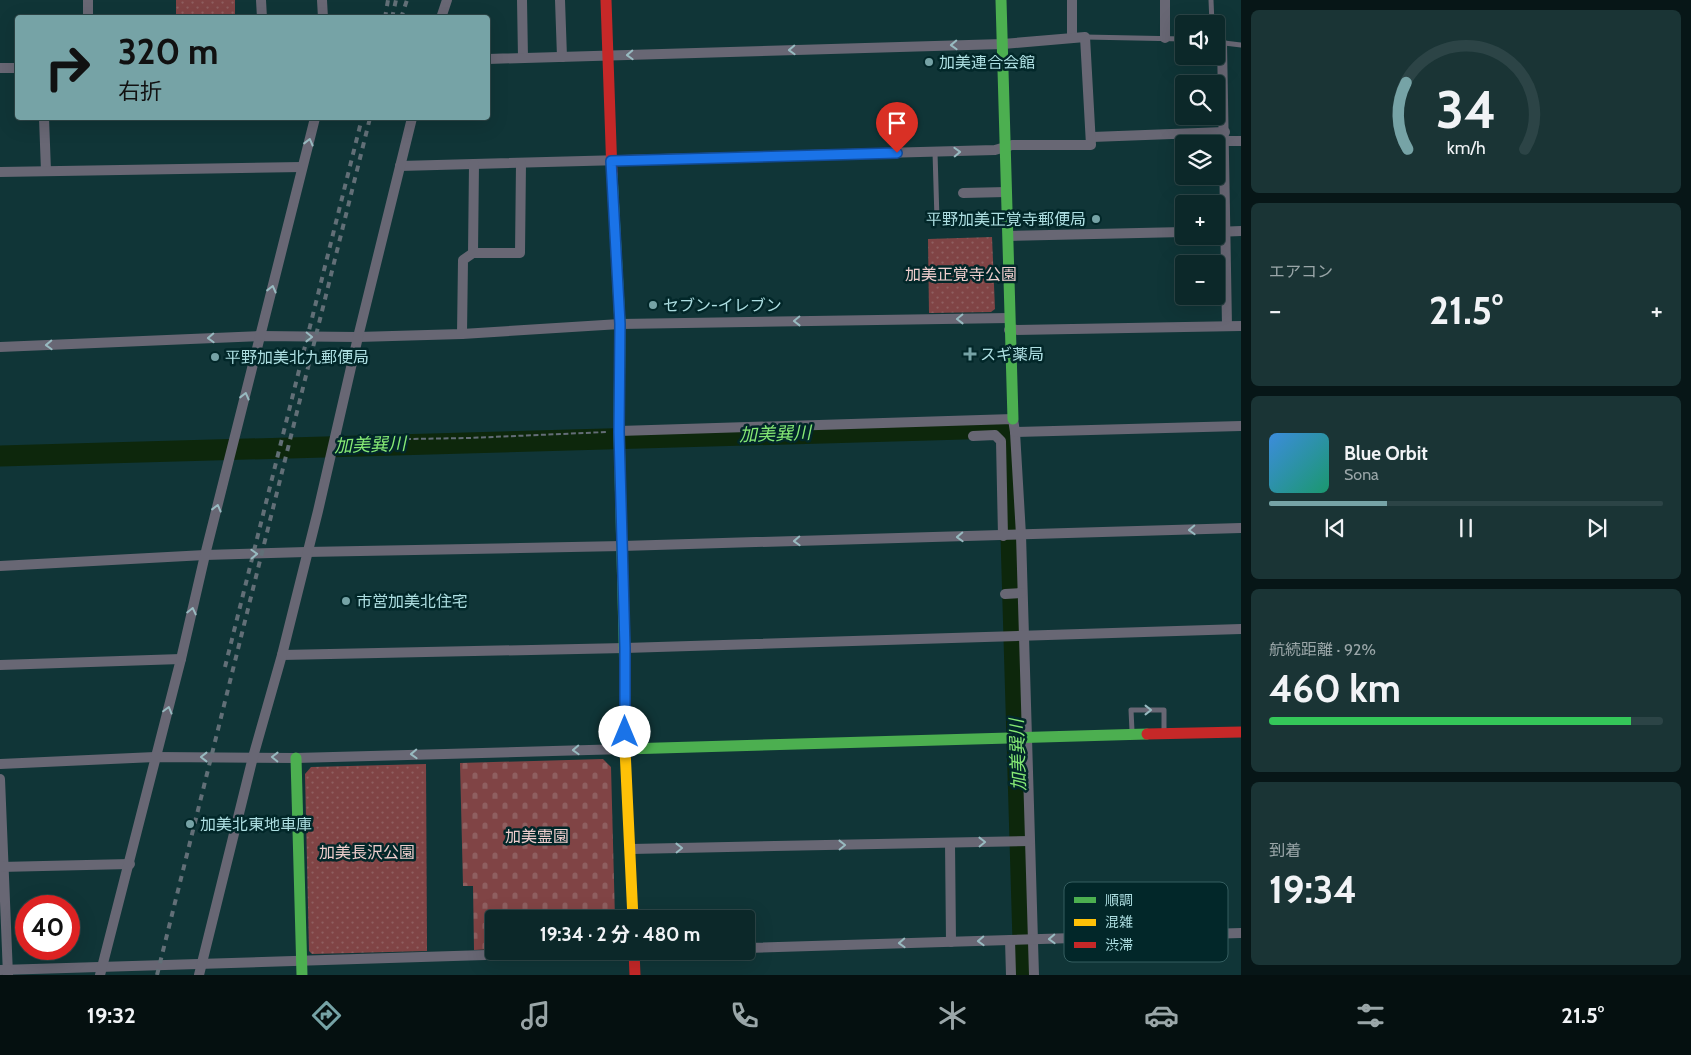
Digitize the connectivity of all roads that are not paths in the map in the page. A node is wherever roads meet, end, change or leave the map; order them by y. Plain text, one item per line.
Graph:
1 (88, 0) edge
2 (261, 0) edge
3 (322, 0) edge
4 (447, 0) edge
5 (522, 0) edge
6 (560, 0) edge
7 (606, 0) edge
8 (1002, 0) edge
9 (1072, 0) edge
10 (1165, 0) edge
11 (1211, 0) edge
12 (88, 15) edge
13 (262, 15) edge
14 (323, 15) edge
15 (442, 15) edge
16 (1212, 15) edge
17 (1085, 37) junction
18 (1072, 38) junction
19 (1165, 38) junction
20 (1175, 39) edge
21 (1003, 44) junction
22 (1225, 44) edge
23 (1241, 45) edge
24 (608, 56) junction
25 (562, 57) junction
26 (523, 58) junction
27 (490, 59) edge
28 (1220, 65) edge
29 (0, 68) edge
30 (15, 68) edge
31 (44, 120) edge
32 (314, 120) edge
33 (412, 120) edge
34 (1224, 135) edge
35 (1092, 137) junction
36 (1175, 137) edge
37 (1225, 137) edge
38 (1241, 141) edge
39 (1005, 148) junction
40 (935, 152) junction
41 (611, 161) junction
42 (520, 163) junction
43 (474, 164) junction
44 (400, 166) junction
45 (302, 167) junction
46 (46, 171) junction
47 (0, 172) edge
48 (1006, 192) junction
49 (962, 193) dead end
50 (937, 220) dead end
51 (1241, 231) edge
52 (1175, 232) edge
53 (1225, 232) edge
54 (1008, 236) junction
55 (1222, 245) edge
56 (474, 253) junction
57 (620, 324) junction
58 (1009, 324) junction
59 (1227, 326) junction
60 (1241, 326) edge
61 (462, 334) junction
62 (260, 336) junction
63 (358, 337) junction
64 (0, 347) edge
65 (1013, 419) junction
66 (1241, 426) edge
67 (1015, 432) junction
68 (619, 436) junction
69 (973, 436) dead end
70 (1009, 448) junction
71 (1009, 469) junction
72 (1241, 528) edge
73 (1011, 535) junction
74 (622, 546) junction
75 (306, 552) junction
76 (205, 555) junction
77 (0, 566) edge
78 (1241, 629) edge
79 (1017, 636) junction
80 (625, 648) junction
81 (282, 655) junction
82 (182, 658) junction
83 (0, 665) edge
84 (1241, 732) edge
85 (1132, 734) junction
86 (1164, 734) junction
87 (1020, 736) junction
88 (625, 749) junction
89 (253, 757) junction
90 (155, 758) junction
91 (296, 758) junction
92 (0, 764) edge
93 (0, 779) edge
94 (1030, 841) junction
95 (950, 843) junction
96 (631, 849) junction
97 (130, 864) junction
98 (2, 867) edge
99 (633, 910) edge
100 (1228, 933) edge
101 (1241, 933) edge
102 (1064, 938) edge
103 (1032, 939) junction
104 (1012, 940) junction
105 (951, 942) junction
106 (755, 948) edge
107 (485, 955) edge
108 (302, 960) junction
109 (634, 960) edge
110 (202, 963) junction
111 (5, 972) edge
112 (101, 972) edge
113 (199, 975) edge
114 (302, 975) edge
115 (635, 975) edge
116 (1011, 975) edge
117 (1034, 975) edge

1 - 12 street
2 - 13 street
3 - 14 street
4 - 15 street
5 - 26 street
6 - 25 street
7 - 24 street
8 - 21 street
9 - 18 street
10 - 19 street
11 - 16 lane
17 - 18 street
17 - 19 lane
17 - 35 street
18 - 21 street
19 - 20 lane
21 -> 24 street
21 - 39 street
22 - 23 lane
24 - 25 street
24 - 41 street
25 - 26 street
26 - 27 street
28 - 34 street
29 - 30 street
31 - 46 street
45 -> 32 street
33 - 44 street
35 - 36 street
35 - 39 street
37 - 38 street
40 -> 39 street
39 - 48 street
40 - 41 street
40 - 50 lane
41 - 42 street
41 - 57 street
42 - 43 street
42 - 56 street
43 - 44 street
43 - 56 street
44 - 63 street
45 - 46 street
62 -> 45 street
46 - 47 street
48 - 49 street
48 - 54 street
51 - 53 street
52 - 54 street
54 - 58 street
55 - 59 street
56 - 61 street
58 -> 57 street
57 - 61 street
57 - 68 street
58 - 59 street
58 - 65 street
59 - 60 street
61 - 63 street
62 -> 63 street
62 -> 64 street
76 -> 62 street
63 - 75 street
65 - 67 street
65 - 68 street
66 - 67 street
67 - 70 street
68 - 74 street
69 - 70 street
70 - 71 street
70 - 71 street
71 - 73 street
71 - 73 street
72 -> 73 street
73 -> 74 street
73 - 79 street
74 - 75 street
74 - 80 street
76 -> 75 street
75 - 81 street
76 - 77 street
82 -> 76 street
78 - 79 street
79 - 80 street
79 - 87 street
80 - 81 street
80 - 88 street
81 - 89 street
82 - 83 street
90 -> 82 street
84 - 86 street
85 - 86 street
85 -> 86 lane
85 - 87 street
87 - 88 street
87 - 94 street
88 -> 91 street
88 - 96 street
89 -> 90 street
91 -> 89 street
89 - 110 street
90 - 92 street
90 - 97 street
91 - 108 street
93 - 98 street
95 -> 94 street
94 - 103 street
96 -> 95 street
95 - 105 street
96 - 99 street
97 - 98 street
97 - 112 street
98 - 111 street
101 -> 100 street
102 -> 103 street
103 - 104 street
103 - 117 street
104 -> 105 street
104 - 116 street
105 -> 106 street
107 - 108 street
108 - 110 street
108 - 114 street
109 - 115 street
110 - 112 street
110 - 113 street
111 - 112 street

